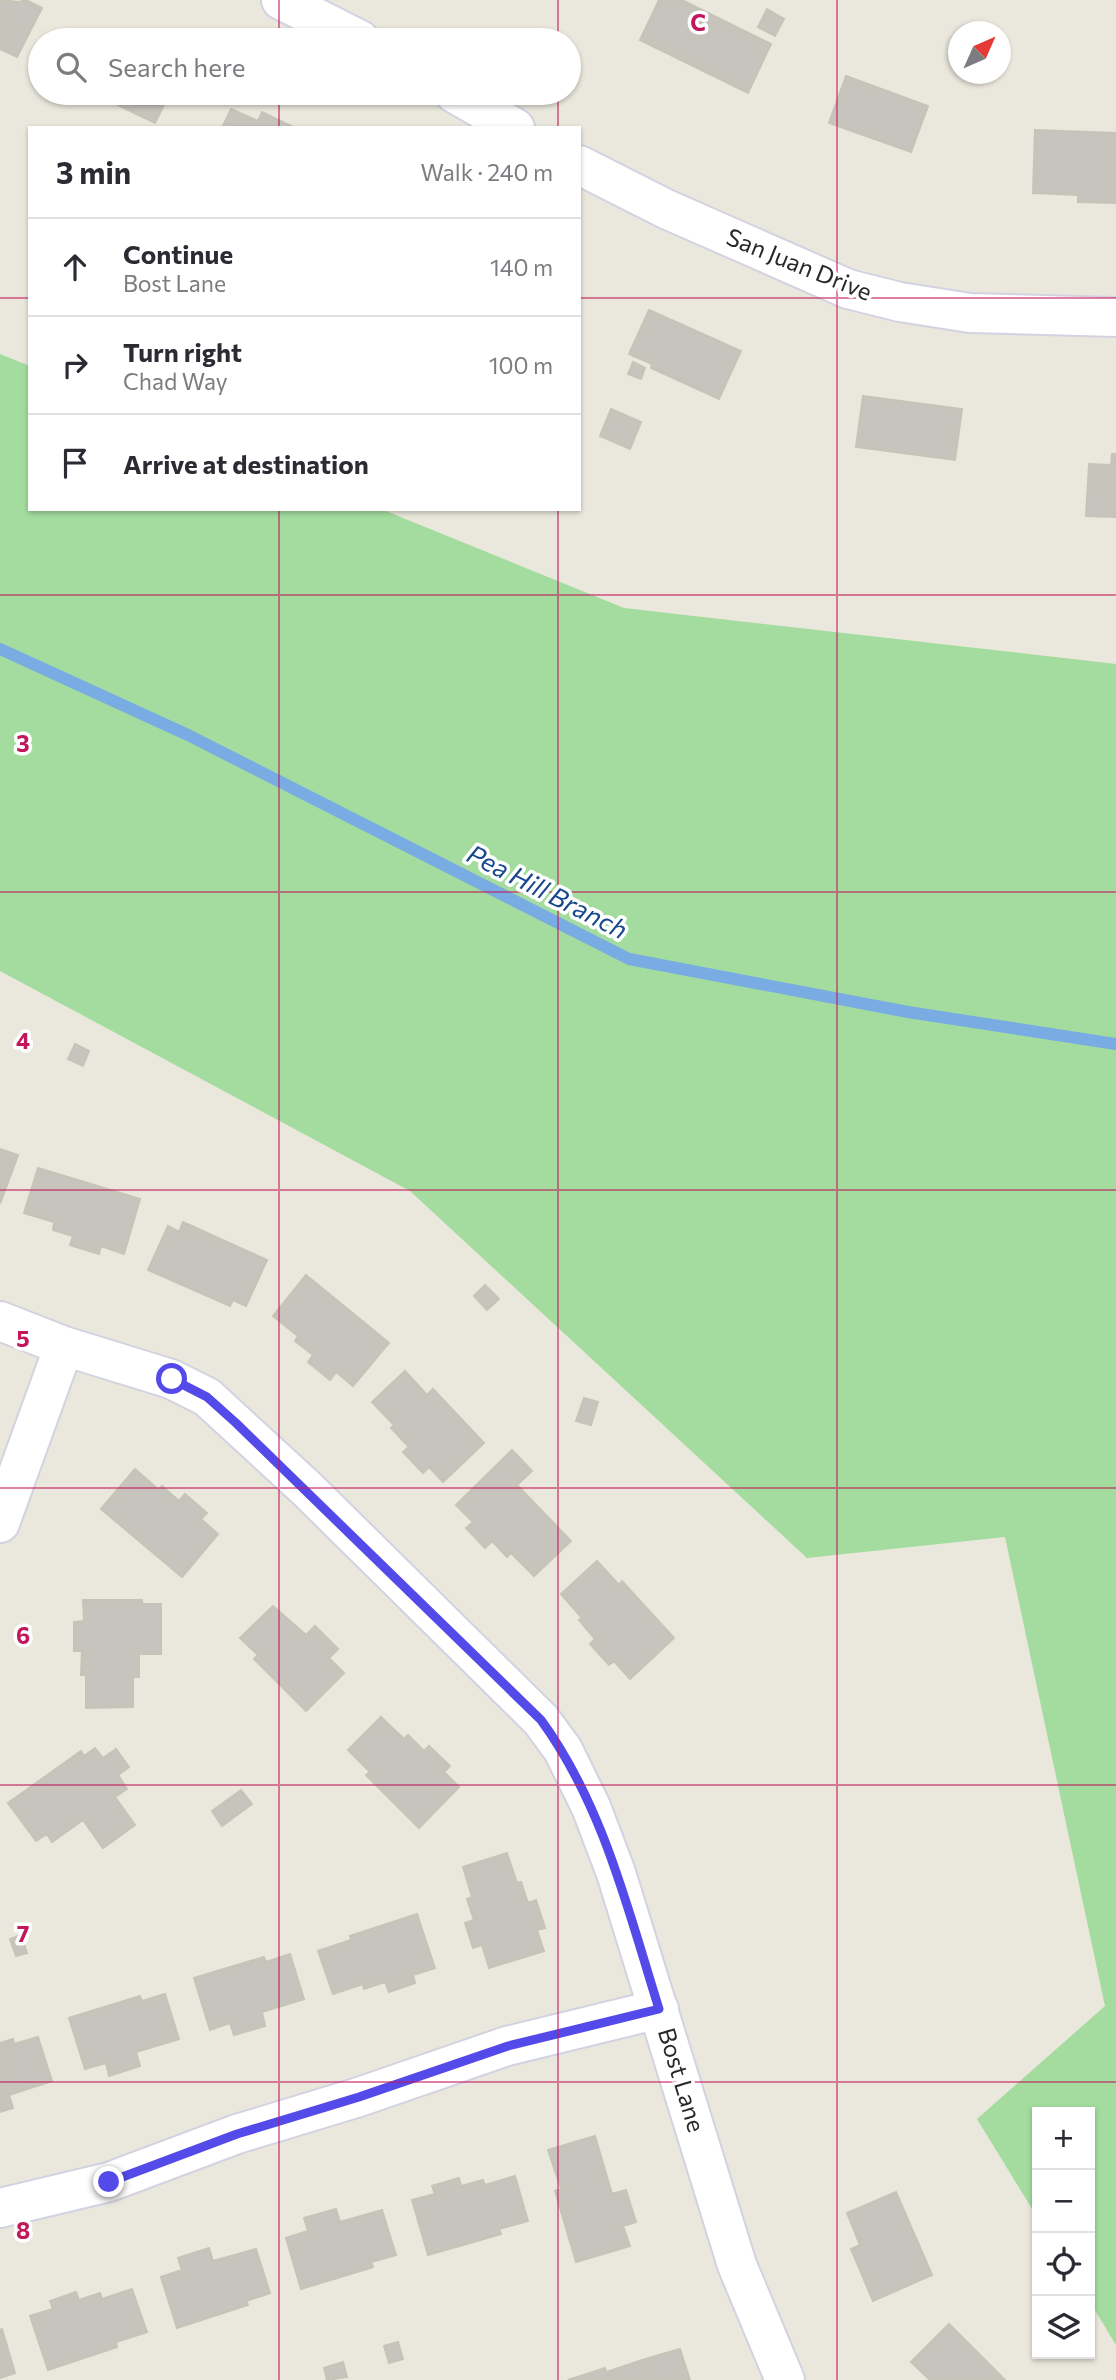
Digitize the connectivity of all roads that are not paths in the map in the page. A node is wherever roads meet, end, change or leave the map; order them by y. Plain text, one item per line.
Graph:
1 (281, 0) edge
2 (336, 28) edge
3 (475, 105) edge
4 (512, 126) edge
5 (581, 166) edge
6 (1116, 317) edge
7 (0, 1321) edge
8 (64, 1346) junction
9 (0, 1523) edge
10 (659, 2009) junction
11 (0, 2208) edge
12 (785, 2380) edge

1 - 2 street
3 - 4 street
5 - 6 street, San Juan Drive
7 - 8 street, Bost Lane
8 - 9 street
8 - 10 street, Bost Lane
10 - 11 street
10 - 12 street, Bost Lane

